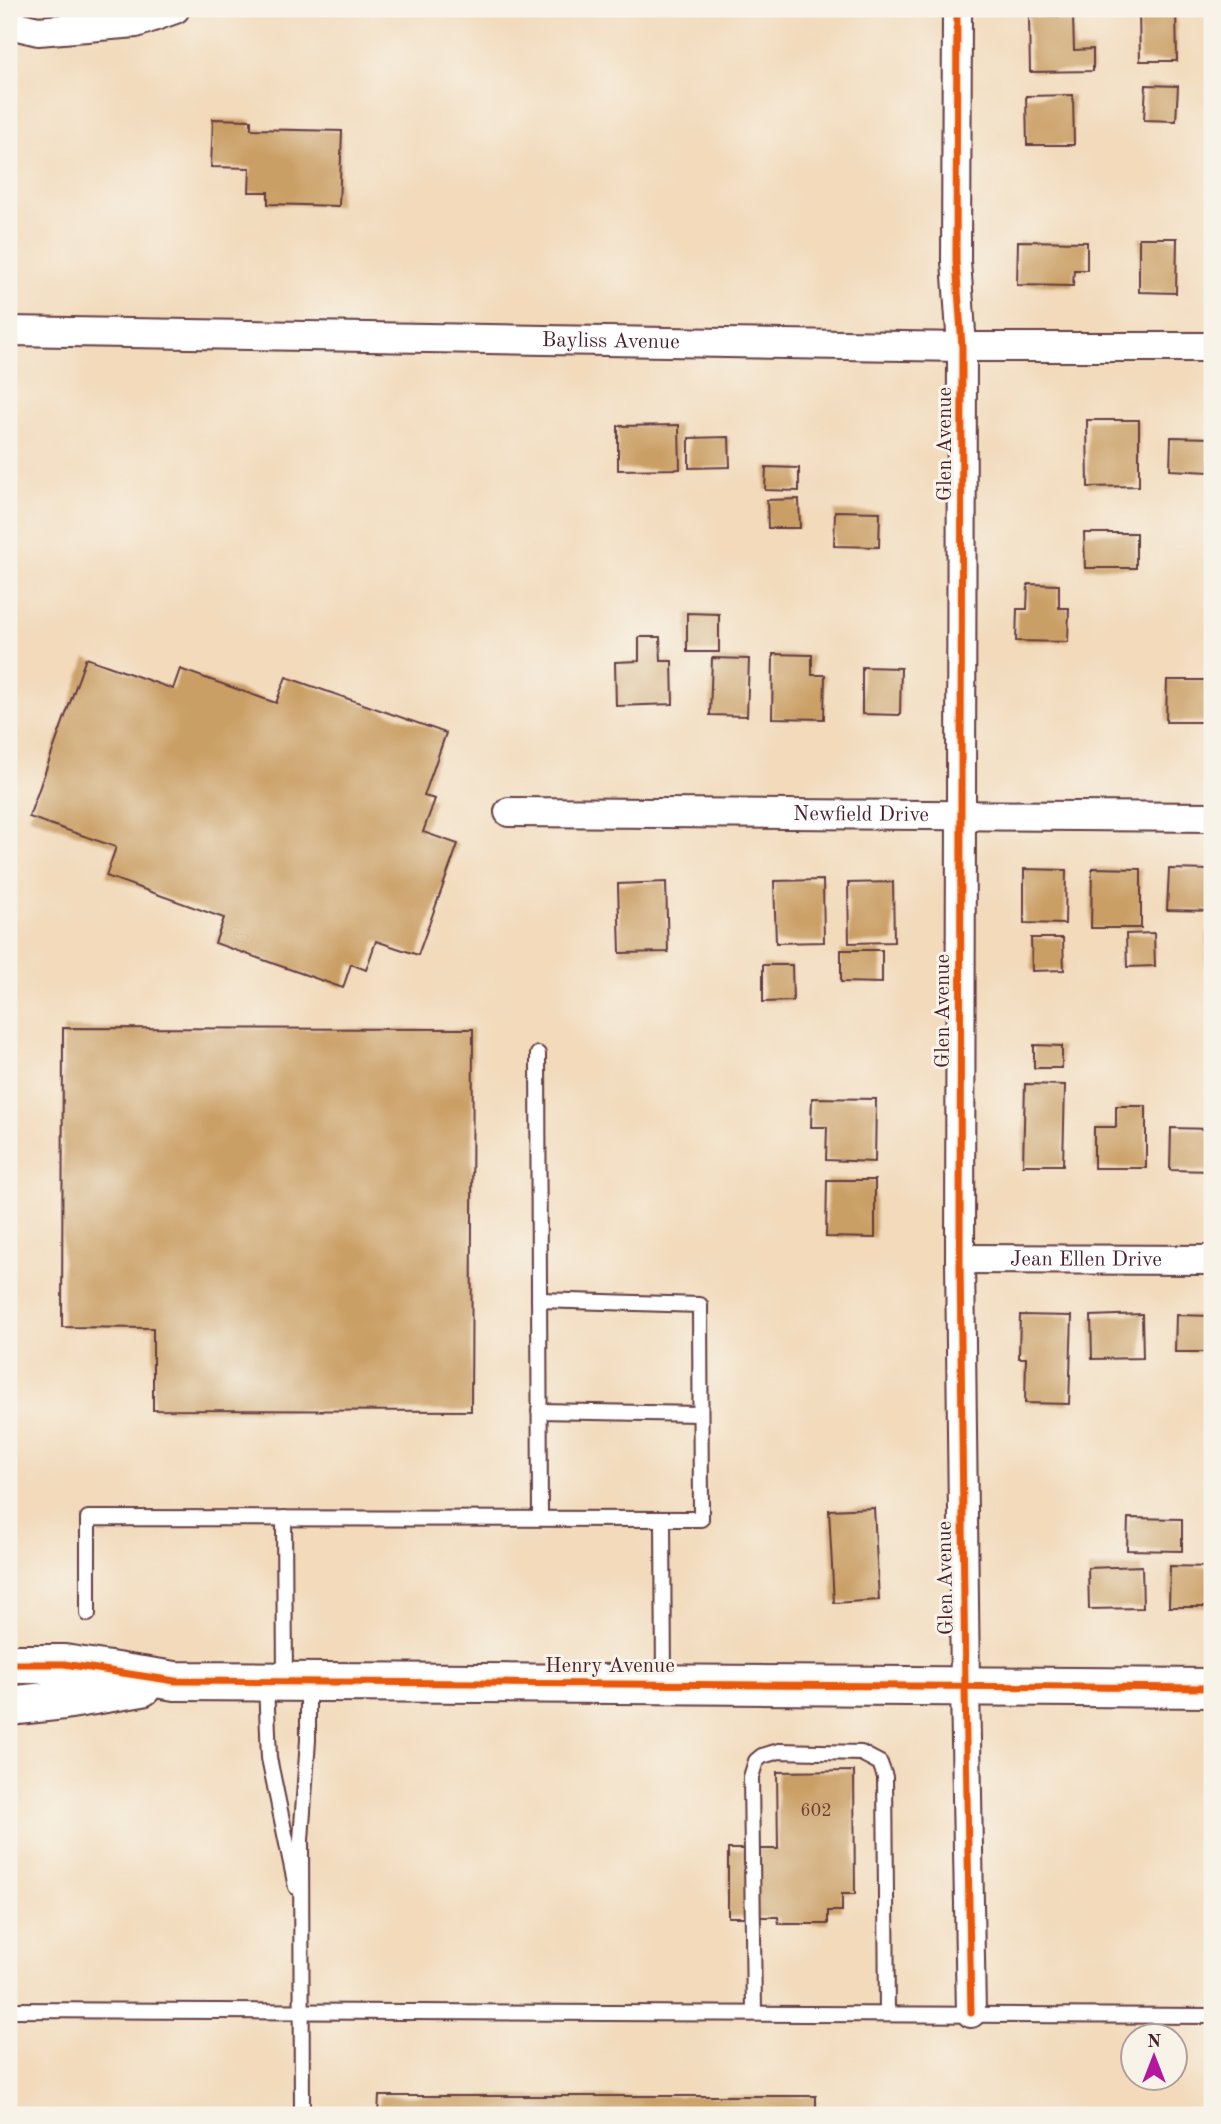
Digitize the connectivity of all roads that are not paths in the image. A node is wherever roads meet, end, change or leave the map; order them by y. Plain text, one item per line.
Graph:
1 (175, 9) edge
2 (957, 9) edge
3 (9, 23) edge
4 (9, 331) edge
5 (962, 347) junction
6 (1212, 347) edge
7 (509, 812) dead end
8 (961, 816) junction
9 (1212, 817) edge
10 (538, 1054) dead end
11 (960, 1259) junction
12 (1212, 1260) edge
13 (539, 1300) junction
14 (539, 1412) junction
15 (700, 1414) junction
16 (284, 1518) junction
17 (540, 1518) junction
18 (663, 1519) junction
19 (88, 1614) dead end
20 (9, 1664) edge
21 (175, 1681) junction
22 (286, 1682) junction
23 (664, 1684) junction
24 (965, 1686) junction
25 (1212, 1688) edge
26 (9, 1706) edge
27 (302, 1914) junction
28 (9, 2010) edge
29 (303, 2013) junction
30 (754, 2013) junction
31 (887, 2013) junction
32 (971, 2013) junction
33 (1212, 2015) edge
34 (302, 2115) edge

1 - 3 street
2 - 5 street, Glen Avenue
4 - 5 street, Bayliss Avenue
5 - 6 street, Bayliss Avenue
5 - 8 street, Glen Avenue
7 - 8 street, Newfield Drive
8 - 9 street, Newfield Drive
8 - 11 street, Glen Avenue
10 - 13 lane
11 - 12 street, Jean Ellen Drive
11 - 24 street, Glen Avenue
13 - 14 lane
13 - 15 lane
14 - 15 lane
14 - 17 lane
15 - 18 lane
16 - 17 lane
16 - 19 lane
16 - 22 lane
17 - 18 lane
18 - 23 lane
20 - 21 street, Henry Avenue
21 - 22 street, Henry Avenue
21 - 26 street, Henry Avenue
22 - 23 street, Henry Avenue
22 - 27 lane
22 - 27 lane
23 - 24 street, Henry Avenue
24 - 25 street, Henry Avenue
24 - 32 street, Glen Avenue
27 - 29 lane
28 - 29 lane
29 - 30 lane
29 - 34 lane
30 - 31 lane
30 - 31 lane
31 - 32 lane
32 - 33 lane

